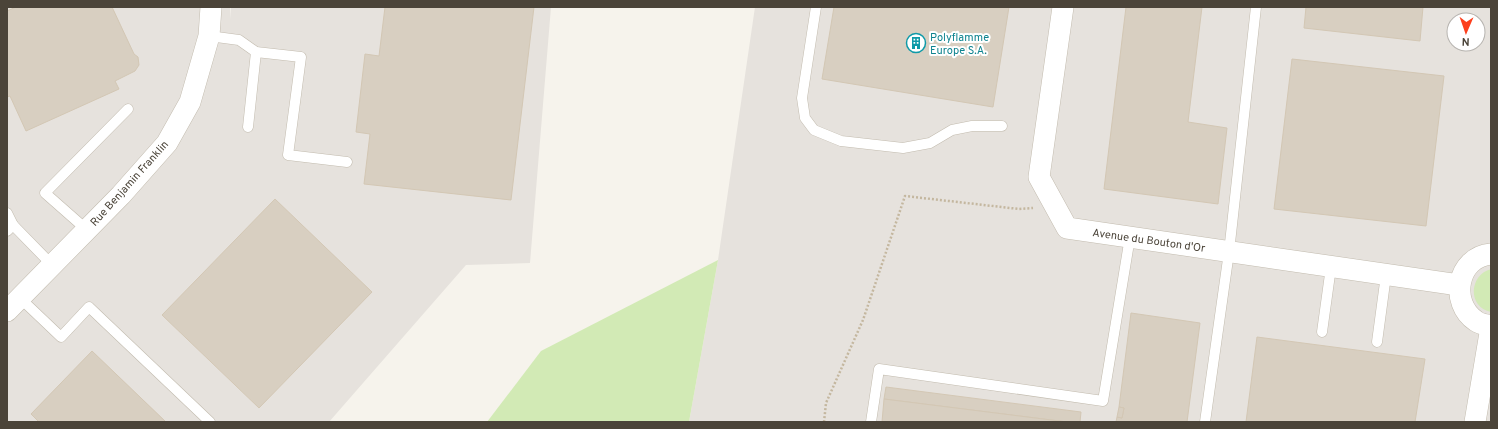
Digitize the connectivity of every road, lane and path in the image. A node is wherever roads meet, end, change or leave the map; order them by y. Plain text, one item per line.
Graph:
1 (211, 7) edge
2 (816, 7) edge
3 (1064, 7) edge
4 (1256, 7) edge
5 (209, 36) junction
6 (256, 52) junction
7 (128, 109) dead end
8 (1002, 126) dead end
9 (248, 127) dead end
10 (347, 162) dead end
11 (1055, 206) junction
12 (7, 213) edge
13 (10, 228) edge
14 (87, 230) junction
15 (1130, 238) junction
16 (1229, 252) junction
17 (1491, 254) edge
18 (52, 265) junction
19 (1331, 267) junction
20 (1386, 275) junction
21 (1459, 285) junction
22 (13, 304) edge
23 (1491, 327) edge
24 (1322, 332) dead end
25 (1377, 342) dead end
26 (210, 422) edge
27 (824, 422) edge
28 (871, 422) edge
29 (1205, 422) edge
30 (1475, 422) edge

1 - 5 street, Rue Benjamin Franklin
2 - 8 lane
3 - 11 street, Avenue du Bouton d'Or
4 - 16 lane
5 - 6 lane
5 - 14 street, Rue Benjamin Franklin
6 - 9 lane
6 - 10 lane
7 - 14 lane
11 - 15 street, Avenue du Bouton d'Or
11 - 27 path
12 - 13 lane
13 - 18 lane
14 - 18 street, Rue Benjamin Franklin
15 - 16 street, Avenue du Bouton d'Or
15 - 28 lane
16 - 19 street, Avenue du Bouton d'Or
16 - 29 lane
17 - 21 street
18 - 22 street, Rue Benjamin Franklin
19 - 20 street, Avenue du Bouton d'Or
19 - 24 lane
20 - 21 street, Avenue du Bouton d'Or
20 - 25 lane
21 - 23 street
22 - 26 lane
23 - 30 street

